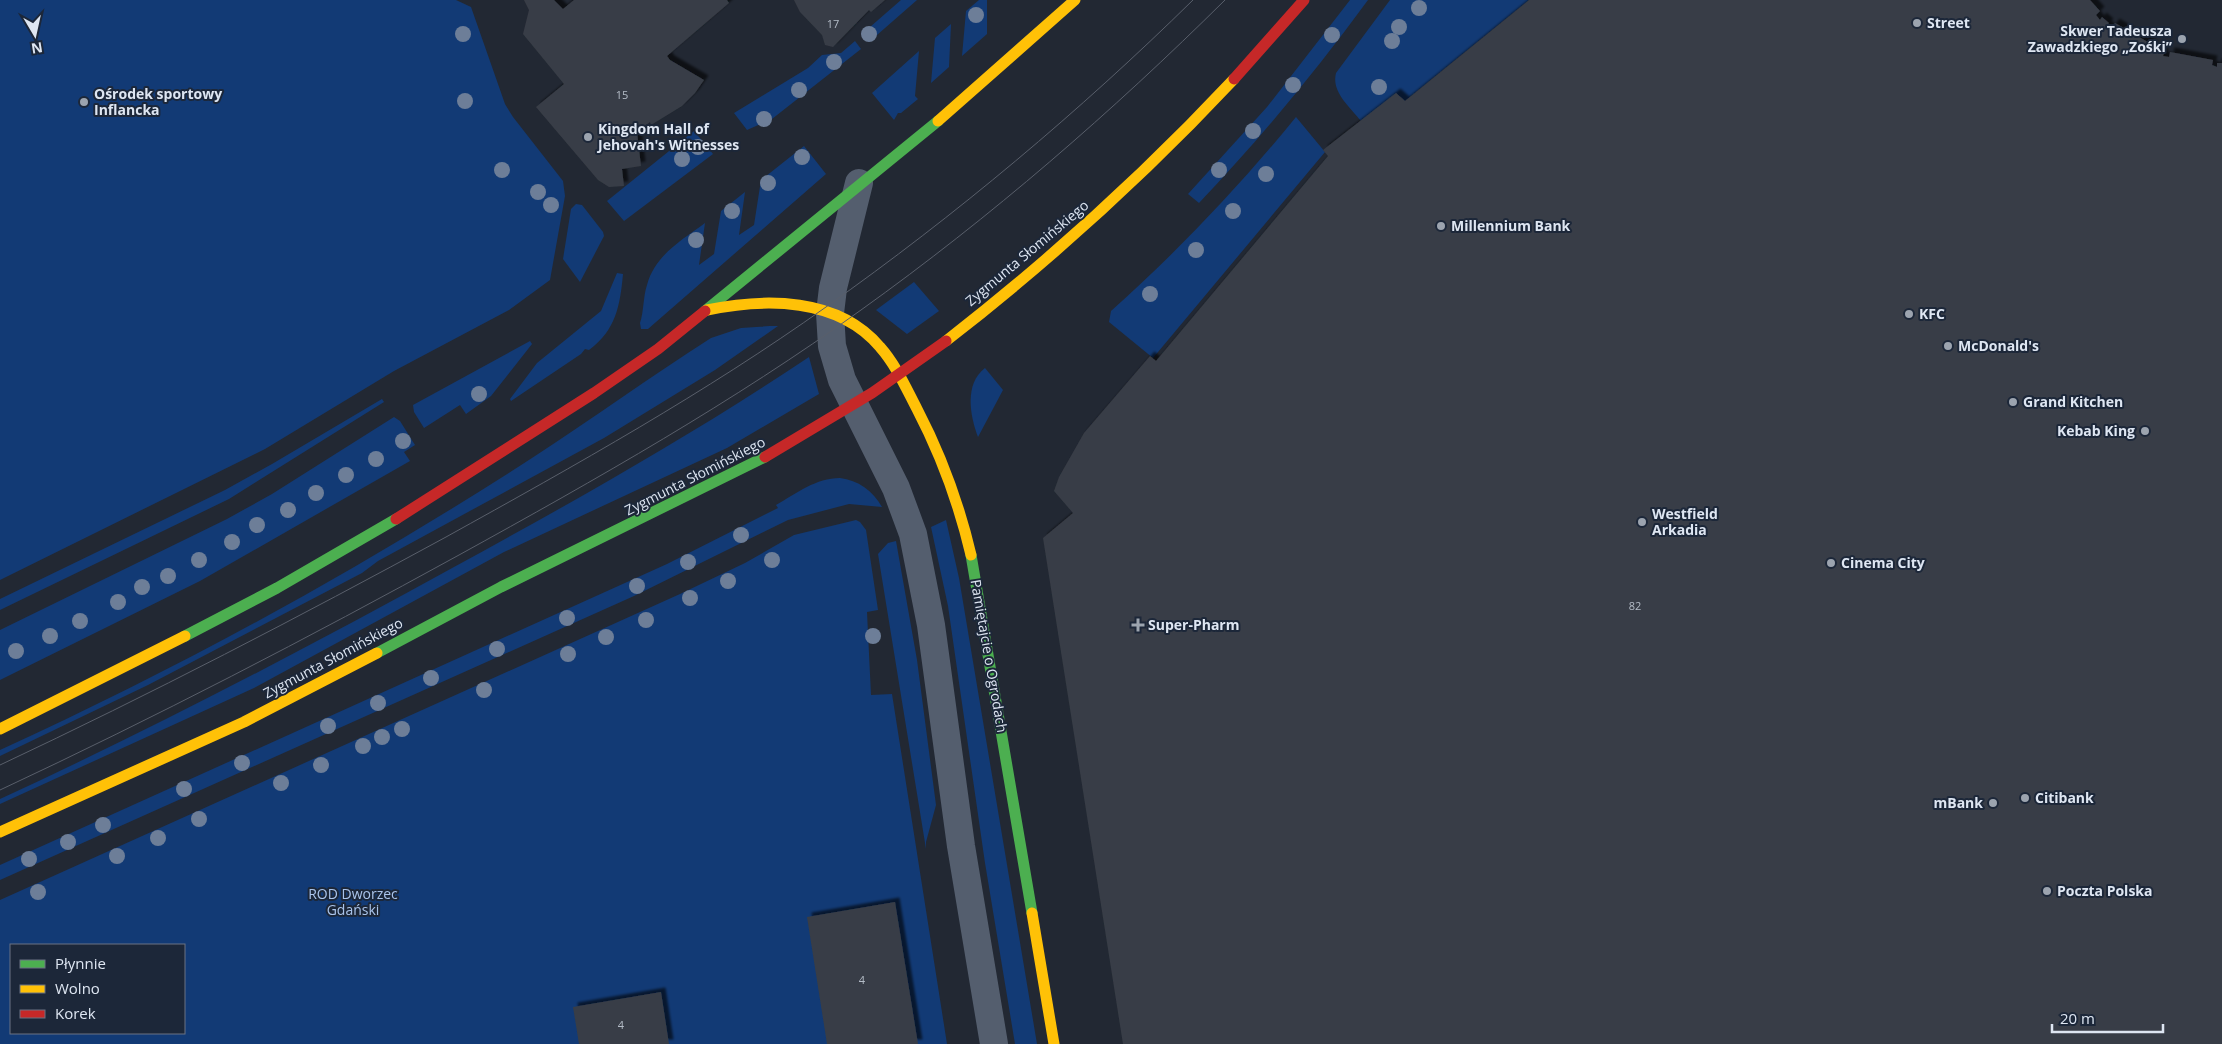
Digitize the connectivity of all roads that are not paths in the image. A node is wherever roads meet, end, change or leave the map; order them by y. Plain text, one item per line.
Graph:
1 (1075, 0) edge
2 (1304, 0) edge
3 (859, 184) junction
4 (704, 311) junction
5 (830, 313) junction
6 (898, 375) junction
7 (855, 404) junction
8 (0, 729) edge
9 (0, 832) edge
10 (994, 1044) edge
11 (1054, 1044) edge

1 - 3 main road
2 - 6 main road, Zygmunta Słomińskiego
3 - 4 main road
3 - 5 street
4 - 5 main road, Pamiętajcie o Ogrodach
4 - 8 main road
5 - 6 main road, Pamiętajcie o Ogrodach
5 - 7 street
6 - 7 main road, Zygmunta Słomińskiego
6 - 11 main road, Pamiętajcie o Ogrodach
7 - 9 main road, Zygmunta Słomińskiego
7 - 10 street

